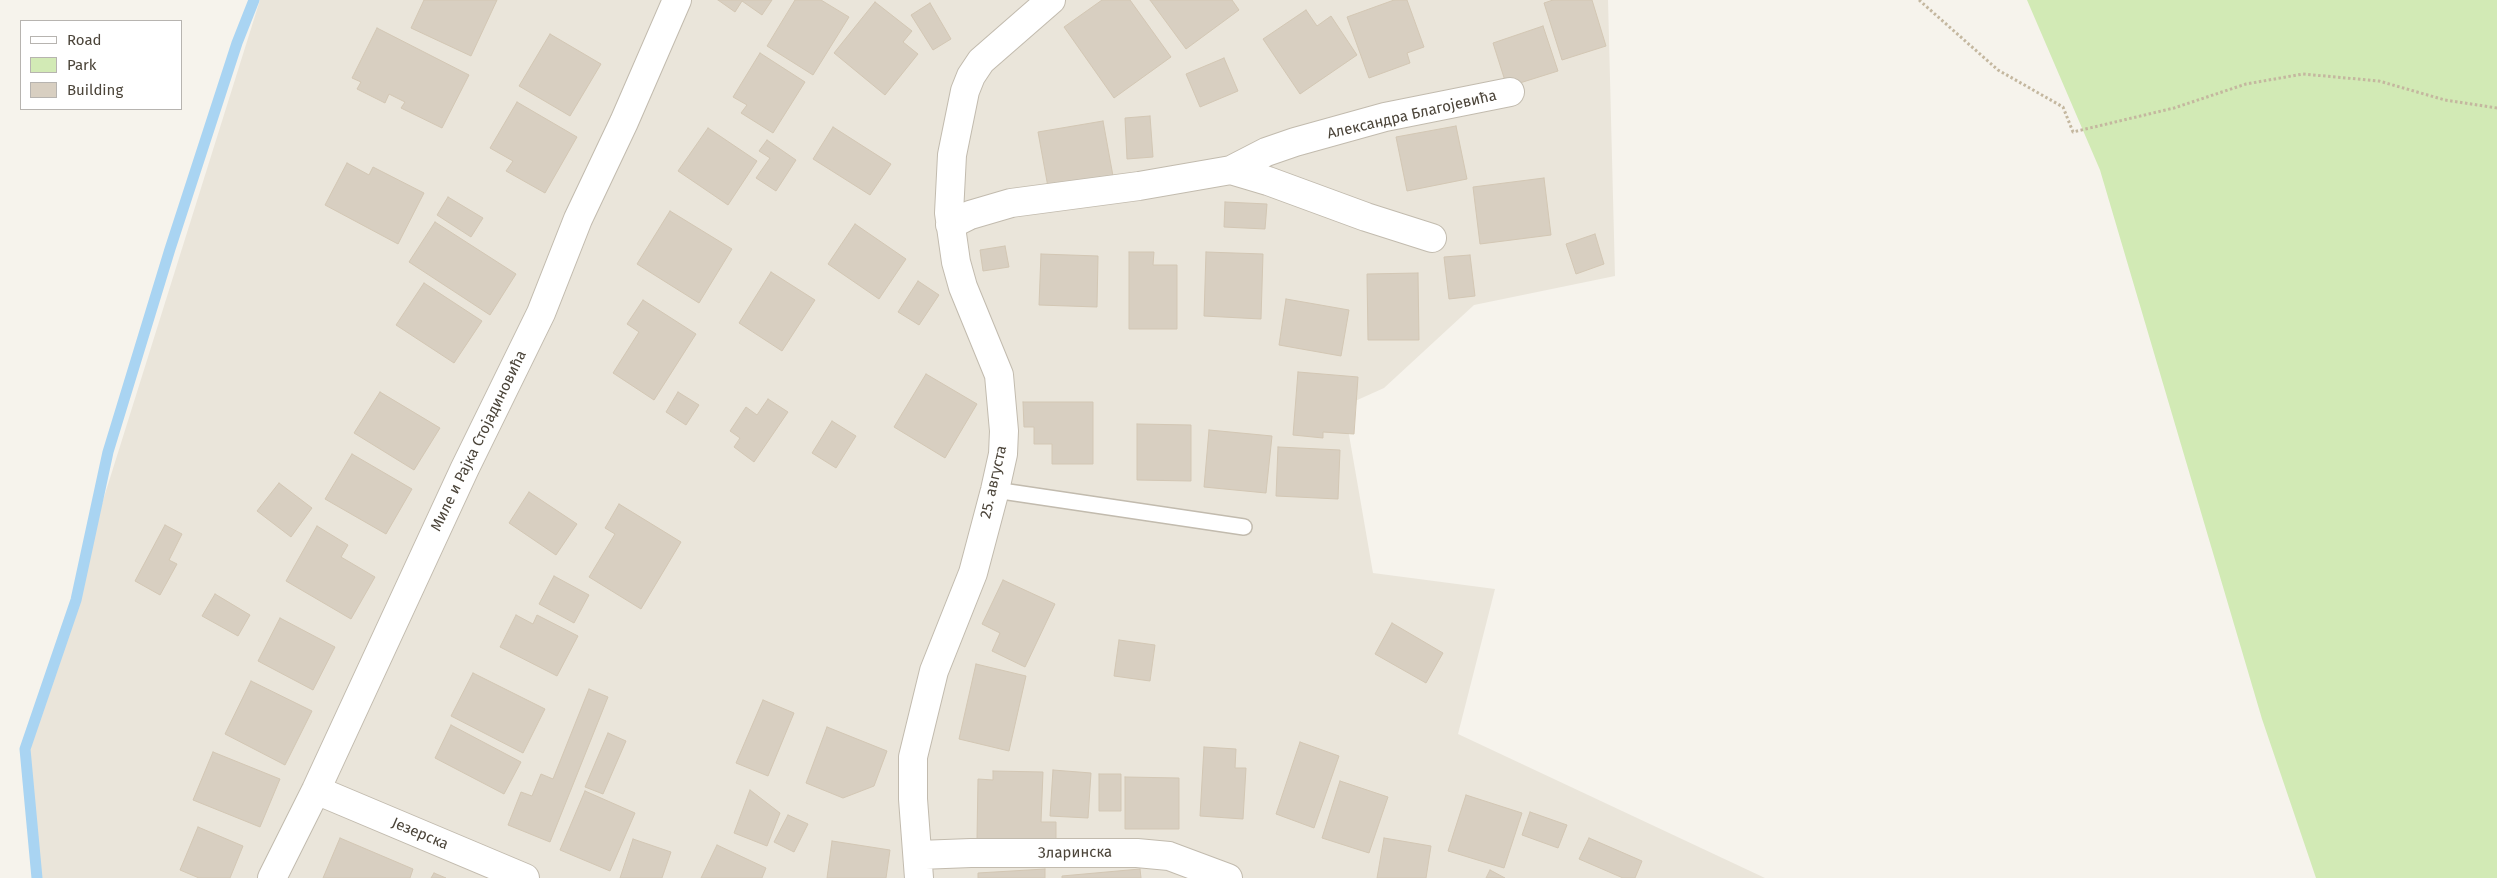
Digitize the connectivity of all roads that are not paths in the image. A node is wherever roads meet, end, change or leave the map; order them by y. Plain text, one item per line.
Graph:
1 (677, 0) edge
2 (1051, 0) edge
3 (1510, 92) dead end
4 (1231, 170) junction
5 (950, 225) junction
6 (1432, 238) dead end
7 (995, 490) junction
8 (1244, 527) dead end
9 (316, 790) junction
10 (919, 867) edge
11 (272, 878) edge
12 (525, 878) edge
13 (1228, 878) edge

1 - 9 street, Миле и Рајка Стојадиновића
2 - 5 street, 25. августа
3 - 4 street, Александра Благојевића
4 - 5 street, Александра Благојевића
4 - 6 street, Александра Благојевића
5 - 7 street, 25. августа
7 - 8 lane
7 - 10 street, 25. августа
9 - 11 street, Миле и Рајка Стојадиновића
9 - 12 street, Језерска
10 - 13 street, Зларинска

